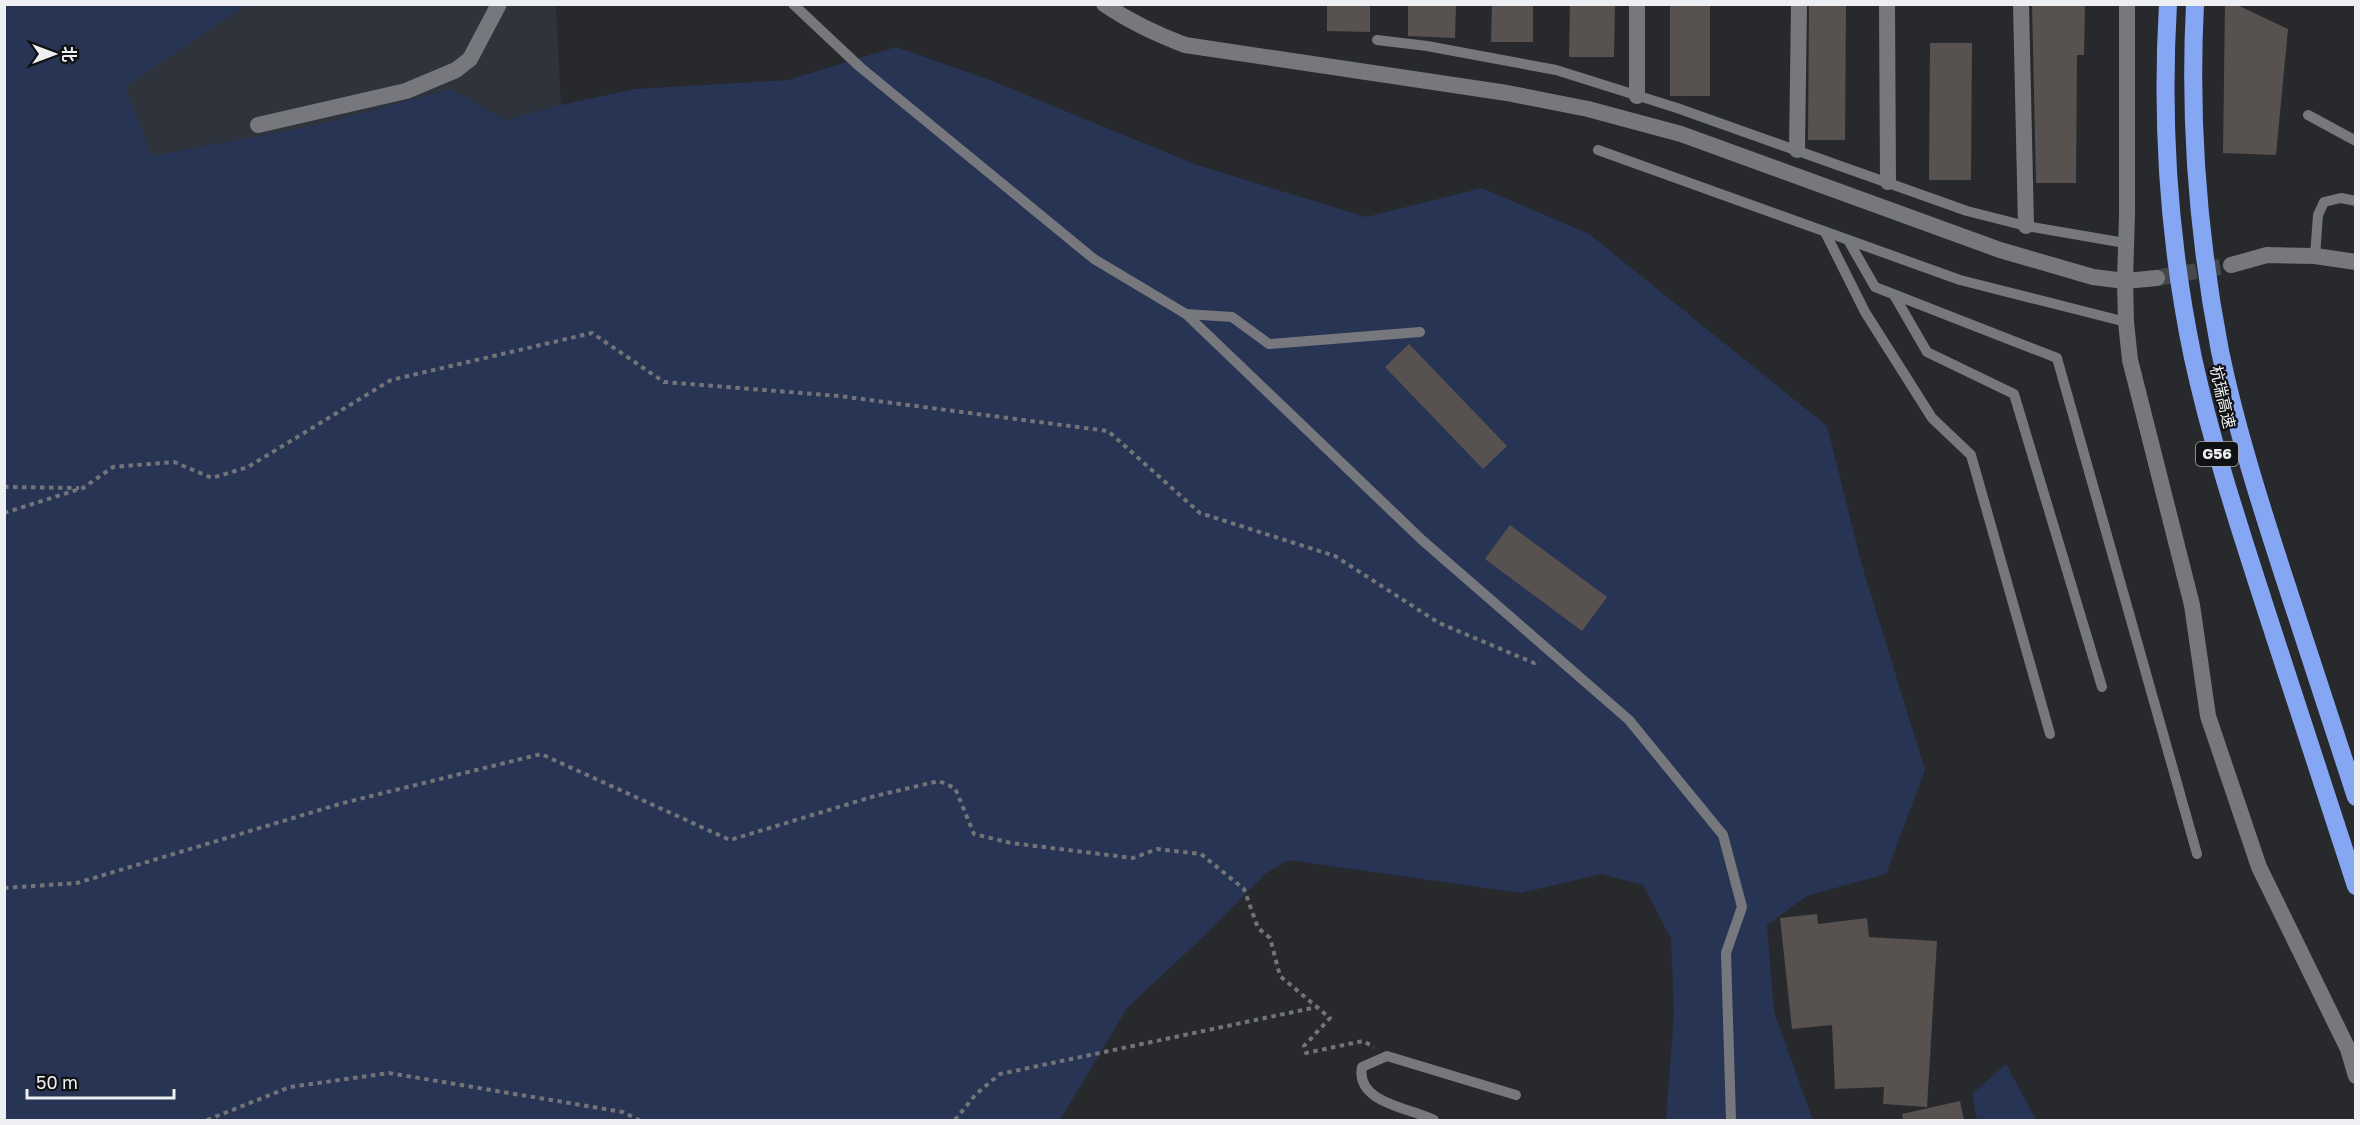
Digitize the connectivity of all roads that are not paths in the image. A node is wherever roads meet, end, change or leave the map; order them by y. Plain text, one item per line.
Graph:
1 (499, 4) edge
2 (793, 4) edge
3 (1104, 4) edge
4 (1637, 4) edge
5 (1799, 4) edge
6 (1887, 4) edge
7 (2021, 4) edge
8 (2127, 4) edge
9 (2168, 4) edge
10 (2195, 4) edge
11 (1377, 40) dead end
12 (1637, 96) junction
13 (2308, 115) dead end
14 (258, 125) dead end
15 (2355, 141) edge
16 (1598, 150) dead end
17 (1797, 150) junction
18 (1888, 182) junction
19 (2355, 201) edge
20 (2026, 226) junction
21 (1825, 232) junction
22 (1848, 240) junction
23 (2125, 243) junction
24 (2314, 256) junction
25 (2355, 262) edge
26 (2231, 265) tunnel mouth
27 (2157, 278) tunnel mouth
28 (2125, 281) junction
29 (1894, 295) junction
30 (1186, 314) junction
31 (2126, 322) junction
32 (1420, 332) dead end
33 (2102, 687) dead end
34 (2050, 734) dead end
35 (2355, 797) edge
36 (2197, 854) dead end
37 (2355, 886) edge
38 (2355, 1076) edge
39 (1516, 1095) dead end
40 (1434, 1120) edge
41 (1731, 1120) edge

1 - 14 street
2 - 30 lane
3 - 28 street
4 - 12 street
5 - 17 street
6 - 18 street
7 - 20 street
8 - 23 street
9 - 37 highway, 杭瑞高速 / G56
10 - 35 highway, 杭瑞高速 / G56
11 - 12 lane
12 - 17 lane
13 - 15 lane
16 - 21 lane
17 - 18 lane
18 - 20 lane
19 - 24 lane
20 - 23 lane
21 - 22 lane
21 - 34 lane
22 - 29 lane
22 - 31 lane
23 - 28 street
24 - 25 street
24 - 26 street
27 - 28 street
28 - 31 street
29 - 33 lane
29 - 36 lane
30 - 32 lane
30 - 41 lane
31 - 38 street
39 - 40 lane

